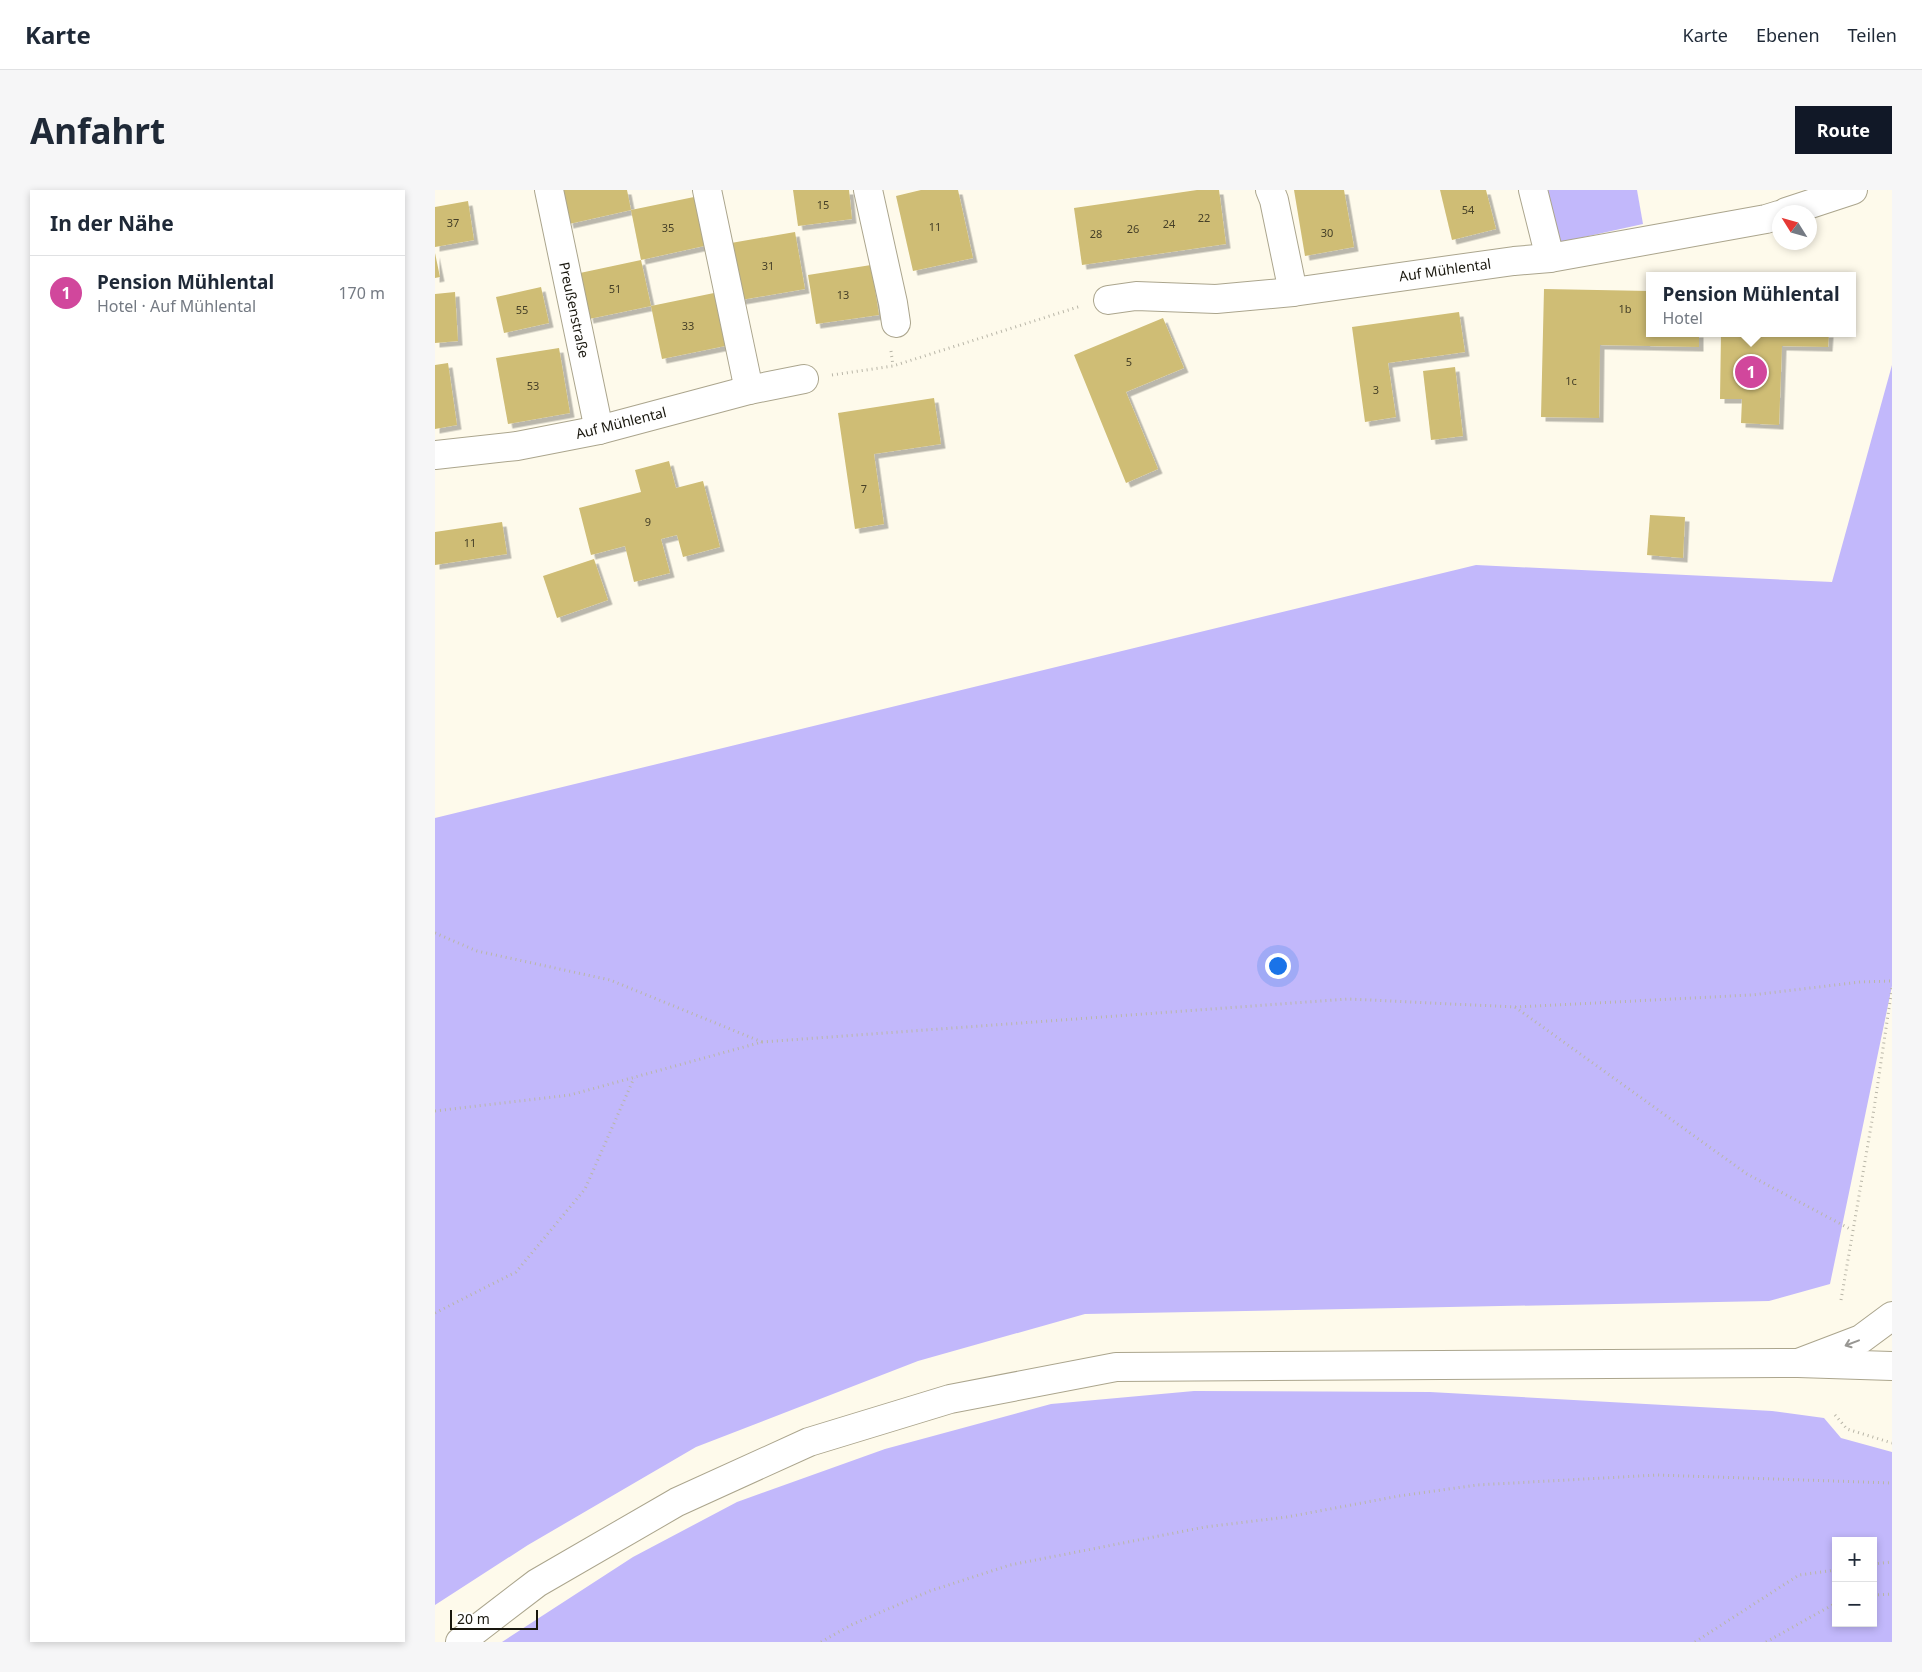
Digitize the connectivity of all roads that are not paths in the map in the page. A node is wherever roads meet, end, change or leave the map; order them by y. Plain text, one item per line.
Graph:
1 (549, 190) edge
2 (707, 190) edge
3 (867, 190) edge
4 (1269, 190) edge
5 (1533, 190) edge
6 (1853, 190) edge
7 (1807, 205) edge
8 (1772, 217) edge
9 (1551, 258) junction
10 (1293, 292) junction
11 (1108, 300) road end
12 (896, 323) dead end
13 (804, 378) road end
14 (749, 390) junction
15 (599, 430) junction
16 (435, 455) edge
17 (1892, 1316) edge
18 (1798, 1363) junction
19 (1892, 1366) edge
20 (460, 1642) edge

1 - 15 main road, Preußenstraße
2 - 14 main road
3 - 12 main road
4 - 10 main road
5 - 9 main road
6 - 7 main road
8 - 9 main road, Auf Mühlental
9 - 10 main road, Auf Mühlental
10 - 11 main road, Auf Mühlental
13 - 14 main road, Auf Mühlental
14 - 15 main road, Auf Mühlental
15 - 16 main road, Auf Mühlental
17 -> 18 main road
18 - 19 main road
18 - 20 main road

